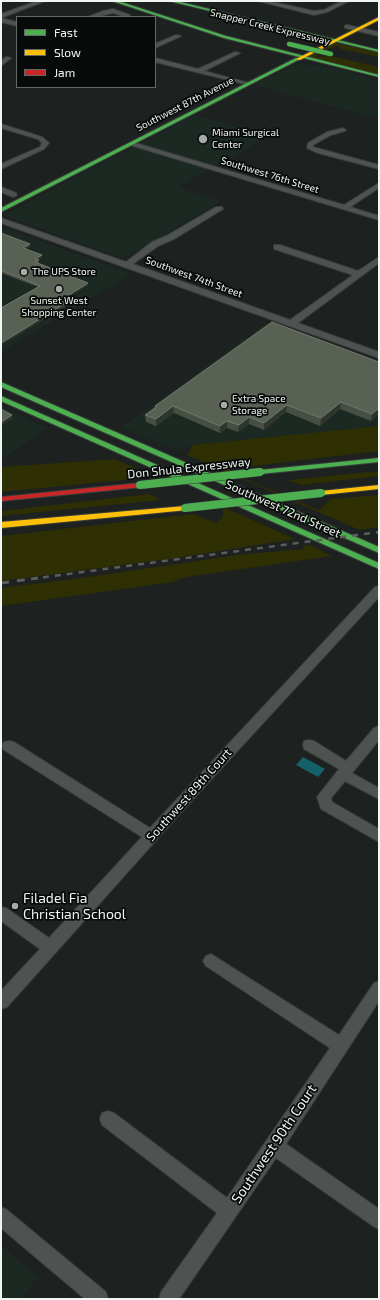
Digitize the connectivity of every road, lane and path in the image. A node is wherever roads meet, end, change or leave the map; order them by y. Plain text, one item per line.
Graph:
1 (42, 1) edge
2 (114, 1) edge
3 (132, 1) edge
4 (261, 1) edge
5 (346, 1) edge
6 (167, 3) edge
7 (379, 11) edge
8 (100, 13) junction
9 (1, 16) edge
10 (93, 16) edge
11 (110, 16) edge
12 (126, 16) edge
13 (379, 18) edge
14 (1, 20) edge
15 (16, 24) edge
16 (347, 27) junction
17 (2, 28) edge
18 (356, 29) junction
19 (337, 32) junction
20 (379, 34) edge
21 (178, 36) dead end
22 (323, 38) junction
23 (296, 39) junction
24 (334, 41) junction
25 (156, 46) edge
26 (272, 50) junction
27 (379, 51) edge
28 (237, 53) dead end
29 (292, 54) junction
30 (301, 57) junction
31 (8, 58) dead end
32 (156, 60) edge
33 (379, 60) edge
34 (282, 63) junction
35 (326, 63) junction
36 (1, 64) edge
37 (199, 71) junction
38 (379, 76) edge
39 (238, 82) junction
40 (247, 84) junction
41 (181, 110) junction
42 (190, 113) junction
43 (1, 126) edge
44 (343, 130) dead end
45 (122, 141) junction
46 (132, 144) junction
47 (1, 167) edge
48 (379, 167) edge
49 (75, 168) junction
50 (379, 185) edge
51 (1, 189) edge
52 (13, 195) junction
53 (27, 197) junction
54 (1, 201) edge
55 (344, 208) junction
56 (219, 209) dead end
57 (1, 210) edge
58 (379, 218) edge
59 (1, 220) edge
60 (276, 247) dead end
61 (379, 259) edge
62 (127, 265) junction
63 (359, 274) junction
64 (291, 324) junction
65 (379, 355) edge
66 (1, 384) edge
67 (1, 398) edge
68 (108, 430) junction
69 (95, 439) junction
70 (379, 460) edge
71 (379, 487) edge
72 (1, 499) edge
73 (1, 526) edge
74 (379, 550) edge
75 (379, 566) edge
76 (377, 595) edge
77 (379, 731) edge
78 (309, 745) dead end
79 (9, 746) dead end
80 (345, 771) junction
81 (379, 794) edge
82 (152, 836) junction
83 (379, 836) edge
84 (1, 913) edge
85 (50, 948) junction
86 (212, 961) dead end
87 (379, 988) edge
88 (1, 1002) edge
89 (340, 1045) junction
90 (108, 1119) dead end
91 (274, 1146) junction
92 (229, 1211) junction
93 (1, 1216) edge
94 (379, 1220) edge
95 (99, 1299) edge
96 (168, 1299) edge

1 - 9 street
2 - 26 main road
3 - 23 main road, Snapper Creek Expressway
4 - 5 street
6 - 23 main road, Snapper Creek Expressway
7 - 16 main road, Southwest 87th Avenue
8 - 10 street
8 - 11 street
8 - 12 street
13 - 18 main road, Southwest 87th Avenue
14 - 15 street
15 - 17 street
16 - 18 street
16 - 19 main road, Southwest 87th Avenue
18 - 20 street
18 - 24 main road, Southwest 87th Avenue
19 - 22 main road, Southwest 87th Avenue
19 - 23 main road
21 - 25 street
22 - 23 main road
22 - 24 main road
22 - 29 main road, Southwest 87th Avenue
23 - 33 main road, Snapper Creek Expressway
24 - 27 main road
24 - 30 main road, Southwest 87th Avenue
26 - 29 main road
26 - 34 main road
28 - 37 street
29 - 30 main road
29 - 34 main road, Southwest 87th Avenue
30 - 34 main road, Southwest 87th Avenue
30 - 35 main road
31 - 36 street
32 - 37 street
34 - 35 main road
34 - 39 main road, Southwest 87th Avenue
34 - 40 main road, Southwest 87th Avenue
35 - 38 main road
37 - 39 street
39 - 40 street
39 - 41 main road, Southwest 87th Avenue
40 - 42 main road, Southwest 87th Avenue
41 - 42 main road
41 - 45 main road, Southwest 87th Avenue
42 - 46 main road, Southwest 87th Avenue
43 - 47 street
44 - 48 street
45 - 46 main road
45 - 49 main road, Southwest 87th Avenue
46 - 49 main road, Southwest 87th Avenue
46 - 55 street, Southwest 76th Street
49 - 52 main road, Southwest 87th Avenue
49 - 53 main road, Southwest 87th Avenue
50 - 55 street
51 - 52 street
52 - 53 main road
52 - 54 main road, Southwest 87th Avenue
53 - 57 main road, Southwest 87th Avenue
55 - 58 street, Southwest 76th Street
56 - 62 street
59 - 62 street, Southwest 74th Street
60 - 63 street
61 - 63 street
62 - 64 street, Southwest 74th Street
63 - 64 street
64 - 65 street, Southwest 74th Street
66 - 68 main road, Southwest 72nd Street
67 - 69 main road, Southwest 72nd Street
68 - 69 main road
68 - 74 main road, Southwest 72nd Street
69 - 75 main road, Southwest 72nd Street
70 - 72 main road, Don Shula Expressway, bridge
71 - 73 main road, bridge
76 - 82 street, Southwest 89th Court
77 - 80 street
78 - 80 street
79 - 82 street
80 - 81 street
80 - 83 street
82 - 85 street, Southwest 89th Court
84 - 85 street
85 - 88 street, Southwest 89th Court
86 - 89 street
87 - 89 street, Southwest 90th Court
89 - 91 street, Southwest 90th Court
90 - 92 street
91 - 92 street, Southwest 90th Court
91 - 94 street
92 - 96 street, Southwest 90th Court
93 - 95 street

